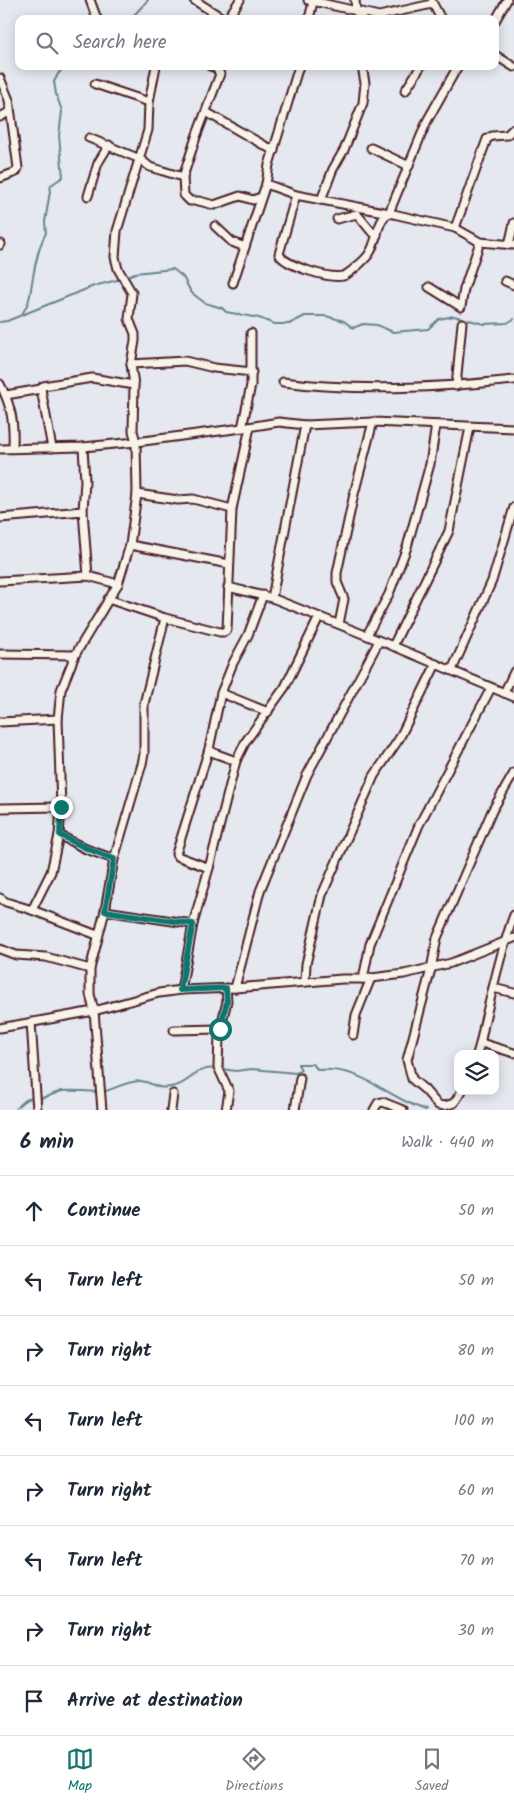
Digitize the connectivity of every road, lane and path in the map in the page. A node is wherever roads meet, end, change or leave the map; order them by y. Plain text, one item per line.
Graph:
1 (90, 0) edge
2 (194, 0) edge
3 (240, 0) edge
4 (356, 0) edge
5 (508, 0) edge
6 (310, 1) edge
7 (432, 2) edge
8 (356, 11) junction
9 (96, 15) edge
10 (218, 15) edge
11 (228, 15) edge
12 (309, 15) edge
13 (359, 15) edge
14 (374, 15) edge
15 (386, 15) edge
16 (439, 15) edge
17 (499, 15) edge
18 (499, 58) edge
19 (514, 67) edge
20 (155, 70) edge
21 (217, 70) edge
22 (298, 70) edge
23 (363, 70) edge
24 (418, 70) edge
25 (456, 70) edge
26 (0, 78) edge
27 (95, 84) dead end
28 (405, 91) dead end
29 (149, 102) junction
30 (9, 112) junction
31 (206, 112) junction
32 (0, 116) edge
33 (514, 128) edge
34 (90, 138) dead end
35 (109, 145) junction
36 (371, 148) dead end
37 (274, 151) junction
38 (140, 159) junction
39 (408, 166) junction
40 (183, 177) junction
41 (0, 178) edge
42 (266, 184) junction
43 (296, 195) junction
44 (88, 196) dead end
45 (261, 197) junction
46 (322, 200) junction
47 (389, 213) junction
48 (337, 219) dead end
49 (514, 223) edge
50 (214, 226) dead end
51 (455, 228) junction
52 (377, 235) junction
53 (480, 242) junction
54 (511, 245) edge
55 (245, 247) junction
56 (505, 281) dead end
57 (233, 283) dead end
58 (514, 285) edge
59 (429, 287) dead end
60 (462, 323) dead end
61 (251, 333) dead end
62 (131, 364) junction
63 (252, 372) junction
64 (514, 380) edge
65 (283, 382) dead end
66 (0, 384) edge
67 (134, 386) junction
68 (456, 386) junction
69 (41, 389) junction
70 (6, 395) junction
71 (372, 422) junction
72 (305, 425) junction
73 (436, 425) junction
74 (250, 427) junction
75 (470, 427) junction
76 (242, 428) junction
77 (514, 428) edge
78 (136, 442) junction
79 (83, 447) junction
80 (13, 448) junction
81 (52, 448) junction
82 (0, 449) edge
83 (137, 494) junction
84 (514, 507) edge
85 (232, 509) junction
86 (83, 511) junction
87 (0, 518) edge
88 (130, 545) junction
89 (229, 564) junction
90 (88, 576) junction
91 (0, 581) edge
92 (118, 584) junction
93 (228, 587) junction
94 (263, 595) junction
95 (272, 598) junction
96 (108, 599) junction
97 (319, 617) junction
98 (165, 618) junction
99 (340, 624) junction
100 (367, 635) junction
101 (379, 641) junction
102 (393, 646) junction
103 (0, 654) edge
104 (75, 655) junction
105 (436, 664) junction
106 (452, 670) junction
107 (514, 672) edge
108 (492, 688) junction
109 (221, 693) junction
110 (504, 693) junction
111 (514, 697) edge
112 (268, 712) junction
113 (58, 719) junction
114 (0, 722) edge
115 (212, 751) junction
116 (236, 761) junction
117 (514, 773) edge
118 (61, 807) junction
119 (0, 808) edge
120 (60, 835) junction
121 (114, 859) junction
122 (209, 868) junction
123 (0, 898) edge
124 (32, 910) junction
125 (105, 911) junction
126 (514, 915) edge
127 (193, 924) junction
128 (98, 935) junction
129 (514, 938) edge
130 (504, 942) junction
131 (0, 949) edge
132 (90, 969) junction
133 (431, 969) junction
134 (367, 978) junction
135 (305, 982) junction
136 (226, 988) junction
137 (235, 988) junction
138 (493, 988) junction
139 (180, 990) junction
140 (514, 993) edge
141 (94, 1011) junction
142 (31, 1022) junction
143 (0, 1028) edge
144 (220, 1029) junction
145 (174, 1030) dead end
146 (353, 1035) dead end
147 (481, 1043) junction
148 (478, 1050) edge
149 (514, 1053) edge
150 (300, 1078) dead end
151 (173, 1094) dead end
152 (459, 1095) edge
153 (437, 1108) edge
154 (37, 1110) edge
155 (102, 1110) edge
156 (171, 1110) edge
157 (226, 1110) edge
158 (294, 1110) edge
159 (374, 1110) edge
160 (403, 1110) edge

1 - 9 street
2 - 10 street
3 - 11 street
4 - 8 street
5 - 17 street
6 - 8 street
6 - 12 street
7 - 15 street
7 - 16 street
8 - 13 street
8 - 14 street
18 - 19 street
20 - 29 street
21 - 31 street
22 - 37 street
23 - 46 street
24 - 28 street
25 - 39 street
26 - 30 street
27 - 29 street
29 - 38 street
30 - 32 street
30 - 41 street
31 - 37 street
31 - 40 street
33 - 51 street
34 - 35 street
35 - 38 street
35 - 44 street
36 - 39 street
37 - 42 street
38 - 40 street
38 - 62 street
39 - 47 street
40 - 45 street
42 - 43 street
42 - 45 street
43 - 46 street
43 - 52 street
45 - 55 street
46 - 47 street
47 - 51 street
47 - 52 street
48 - 52 street
49 - 54 street
50 - 55 street
51 - 53 street
53 - 54 street
53 - 59 street
55 - 57 street
56 - 58 street
60 - 68 street
61 - 63 street
62 - 63 street
62 - 67 street
63 - 76 street
64 - 68 street
65 - 68 street
66 - 70 street
67 - 69 street
67 - 78 street
69 - 70 street
69 - 81 street
70 - 80 street
71 - 72 street
71 - 73 street
71 - 99 street
72 - 74 street
72 - 95 street
73 - 75 street
73 - 100 street
74 - 76 street
74 - 85 street
75 - 77 street
75 - 102 street
76 - 78 street
78 - 79 street
78 - 83 street
79 - 81 street
79 - 86 street
80 - 81 street
80 - 82 street
83 - 85 street
83 - 88 street
84 - 106 street
85 - 89 street
86 - 87 street
86 - 90 street
88 - 89 street
88 - 92 street
89 - 93 street
90 - 91 street
90 - 92 street
92 - 96 street
93 - 94 street
93 - 98 street
94 - 95 street
94 - 109 street
95 - 97 street
96 - 98 street
96 - 104 street
97 - 99 street
97 - 112 street
98 - 121 street
99 - 100 street
100 - 101 street
101 - 102 street
101 - 137 street
102 - 105 street
103 - 104 street
104 - 113 street
105 - 106 street
105 - 135 street
106 - 108 street
107 - 110 street
108 - 110 street
108 - 134 street
109 - 112 street
109 - 115 street
110 - 111 street
112 - 116 street
113 - 114 street
113 - 118 street
115 - 116 street
115 - 122 street
116 - 122 street
117 - 133 street
118 - 119 street
118 - 120 street
120 - 121 street
120 - 124 street
121 - 125 street
122 - 127 street
123 - 124 street
124 - 128 street
125 - 127 street
125 - 128 street
126 - 130 street
127 - 139 street
128 - 132 street
129 - 130 street
130 - 133 street
130 - 138 street
131 - 132 street
132 - 141 street
133 - 134 street
133 - 153 street
134 - 135 street
134 - 146 street
135 - 137 street
136 - 137 street
136 - 139 street
136 - 144 street
138 - 140 street
138 - 147 street
139 - 141 street
141 - 142 street
141 - 155 street
142 - 143 street
142 - 154 street
144 - 145 street
144 - 157 street
147 - 148 street
147 - 149 street
150 - 158 street
151 - 156 street
152 - 153 street
159 - 160 street

